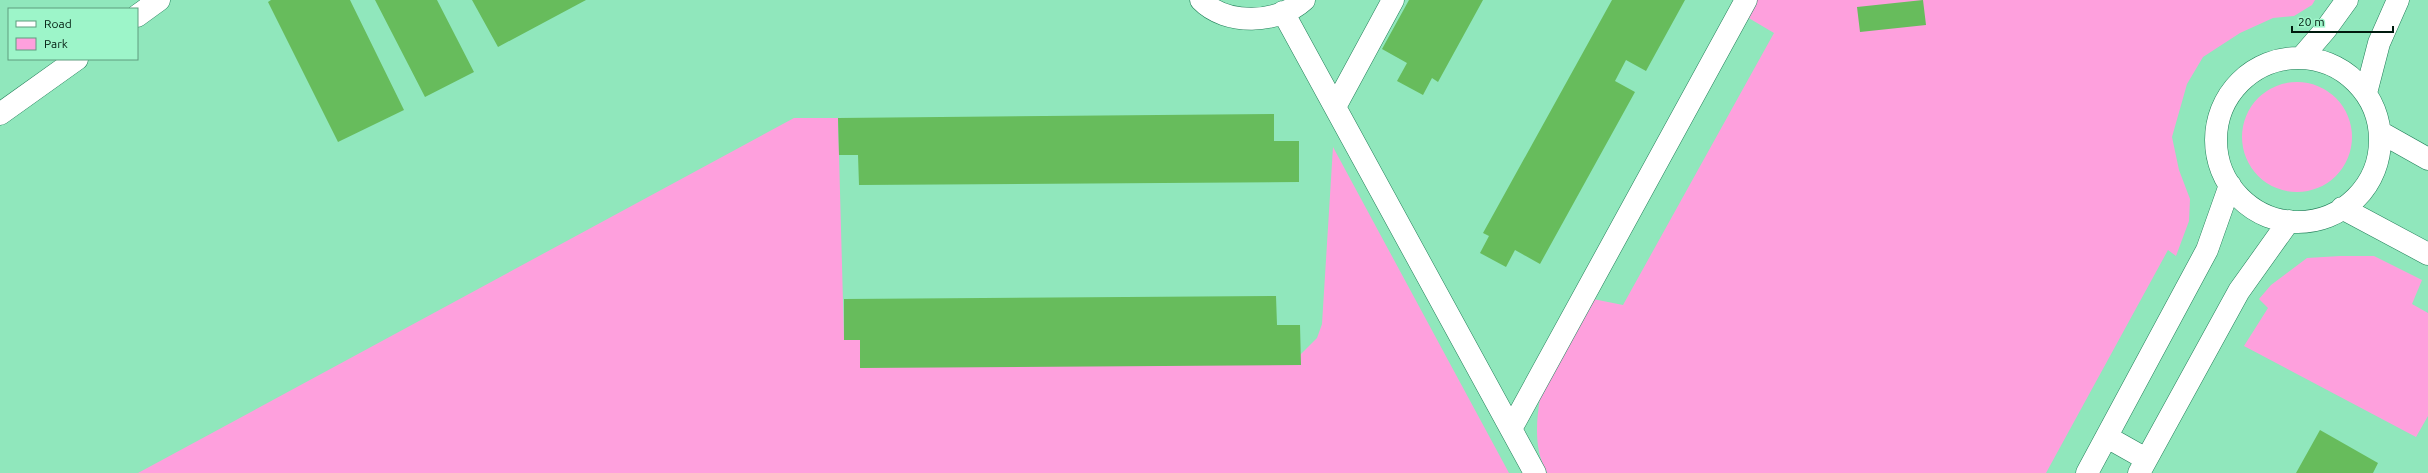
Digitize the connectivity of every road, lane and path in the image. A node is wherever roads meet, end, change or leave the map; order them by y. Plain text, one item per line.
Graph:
1 (159, 0) edge
2 (1201, 0) edge
3 (1304, 0) edge
4 (1393, 0) edge
5 (1746, 0) edge
6 (2347, 0) edge
7 (2398, 0) edge
8 (1284, 12) junction
9 (138, 15) edge
10 (2301, 58) junction
11 (76, 60) edge
12 (2366, 93) junction
13 (1335, 108) junction
14 (0, 114) edge
15 (2380, 132) junction
16 (2428, 159) edge
17 (2230, 185) junction
18 (2342, 208) junction
19 (2289, 221) junction
20 (2428, 254) edge
21 (1511, 429) junction
22 (2107, 437) junction
23 (2143, 466) edge
24 (1535, 473) edge
25 (2087, 473) edge

1 - 9 lane
2 - 8 lane
3 - 8 lane
4 - 13 lane
5 - 21 lane
6 - 10 lane
7 - 12 lane
8 - 13 lane
10 - 12 lane
10 - 17 lane
11 - 14 lane
12 - 15 lane
13 - 21 lane
15 - 16 lane
15 - 18 lane
17 - 19 lane
17 - 22 lane
18 - 19 lane
18 - 20 lane
19 - 23 lane
21 - 24 lane
22 - 23 lane
22 - 25 lane

